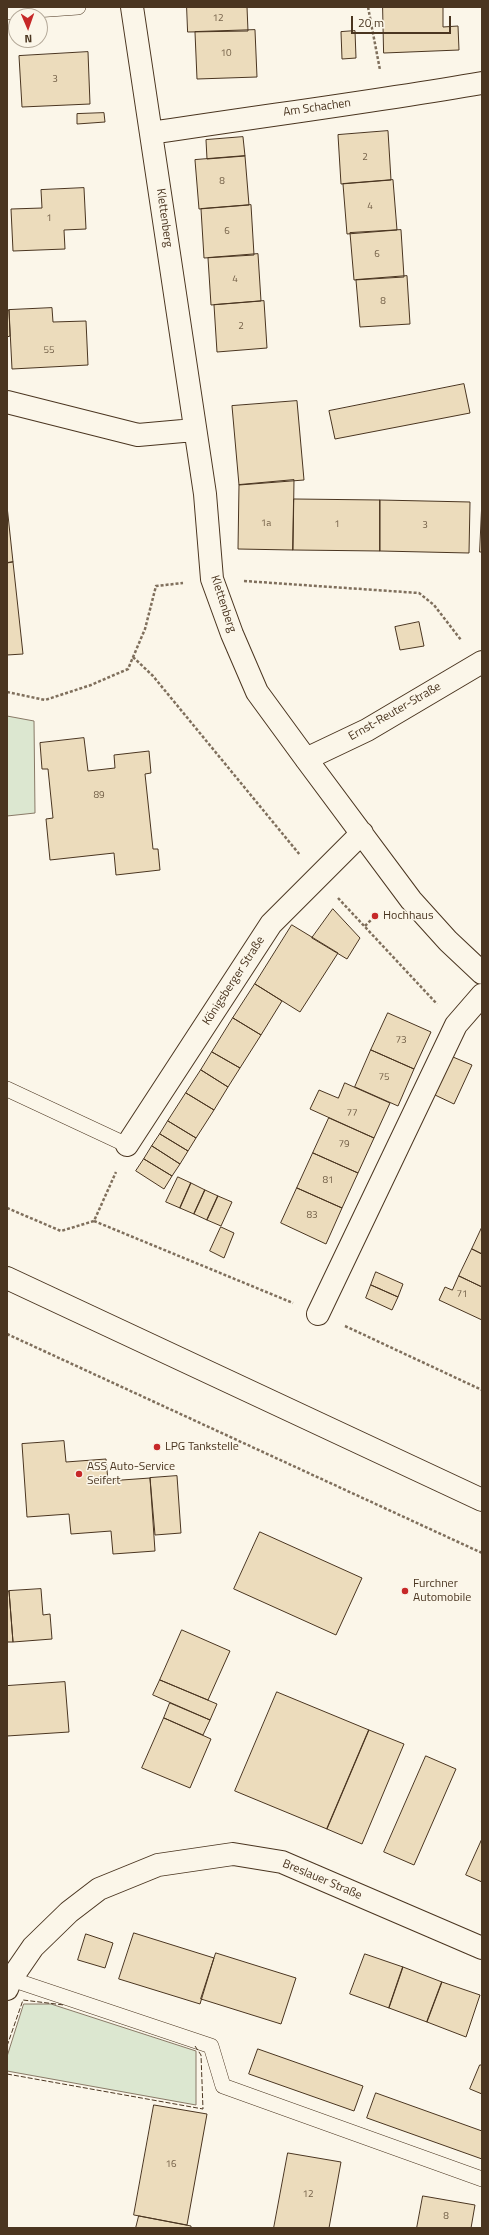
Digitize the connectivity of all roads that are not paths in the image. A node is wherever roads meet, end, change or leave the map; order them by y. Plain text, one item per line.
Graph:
1 (78, 7) edge
2 (132, 7) edge
3 (7, 12) edge
4 (482, 83) edge
5 (152, 133) junction
6 (7, 402) edge
7 (194, 430) junction
8 (480, 662) edge
9 (306, 759) junction
10 (362, 833) junction
11 (482, 973) edge
12 (482, 995) edge
13 (7, 1089) edge
14 (126, 1146) joint
15 (7, 1278) edge
16 (318, 1314) road end
17 (482, 1500) edge
18 (482, 1948) edge
19 (9, 1984) edge
20 (482, 2179) edge

1 - 3 lane
2 - 5 street, Klettenberg
4 - 5 street, Am Schachen
5 - 7 street, Klettenberg
6 - 7 street
7 - 9 street, Klettenberg
8 - 9 street, Ernst-Reuter-Straße
9 - 10 street
10 - 11 street
10 - 14 street, Königsberger Straße
12 - 16 street
13 - 14 lane
15 - 17 street
18 - 19 street, Breslauer Straße
19 - 20 lane

